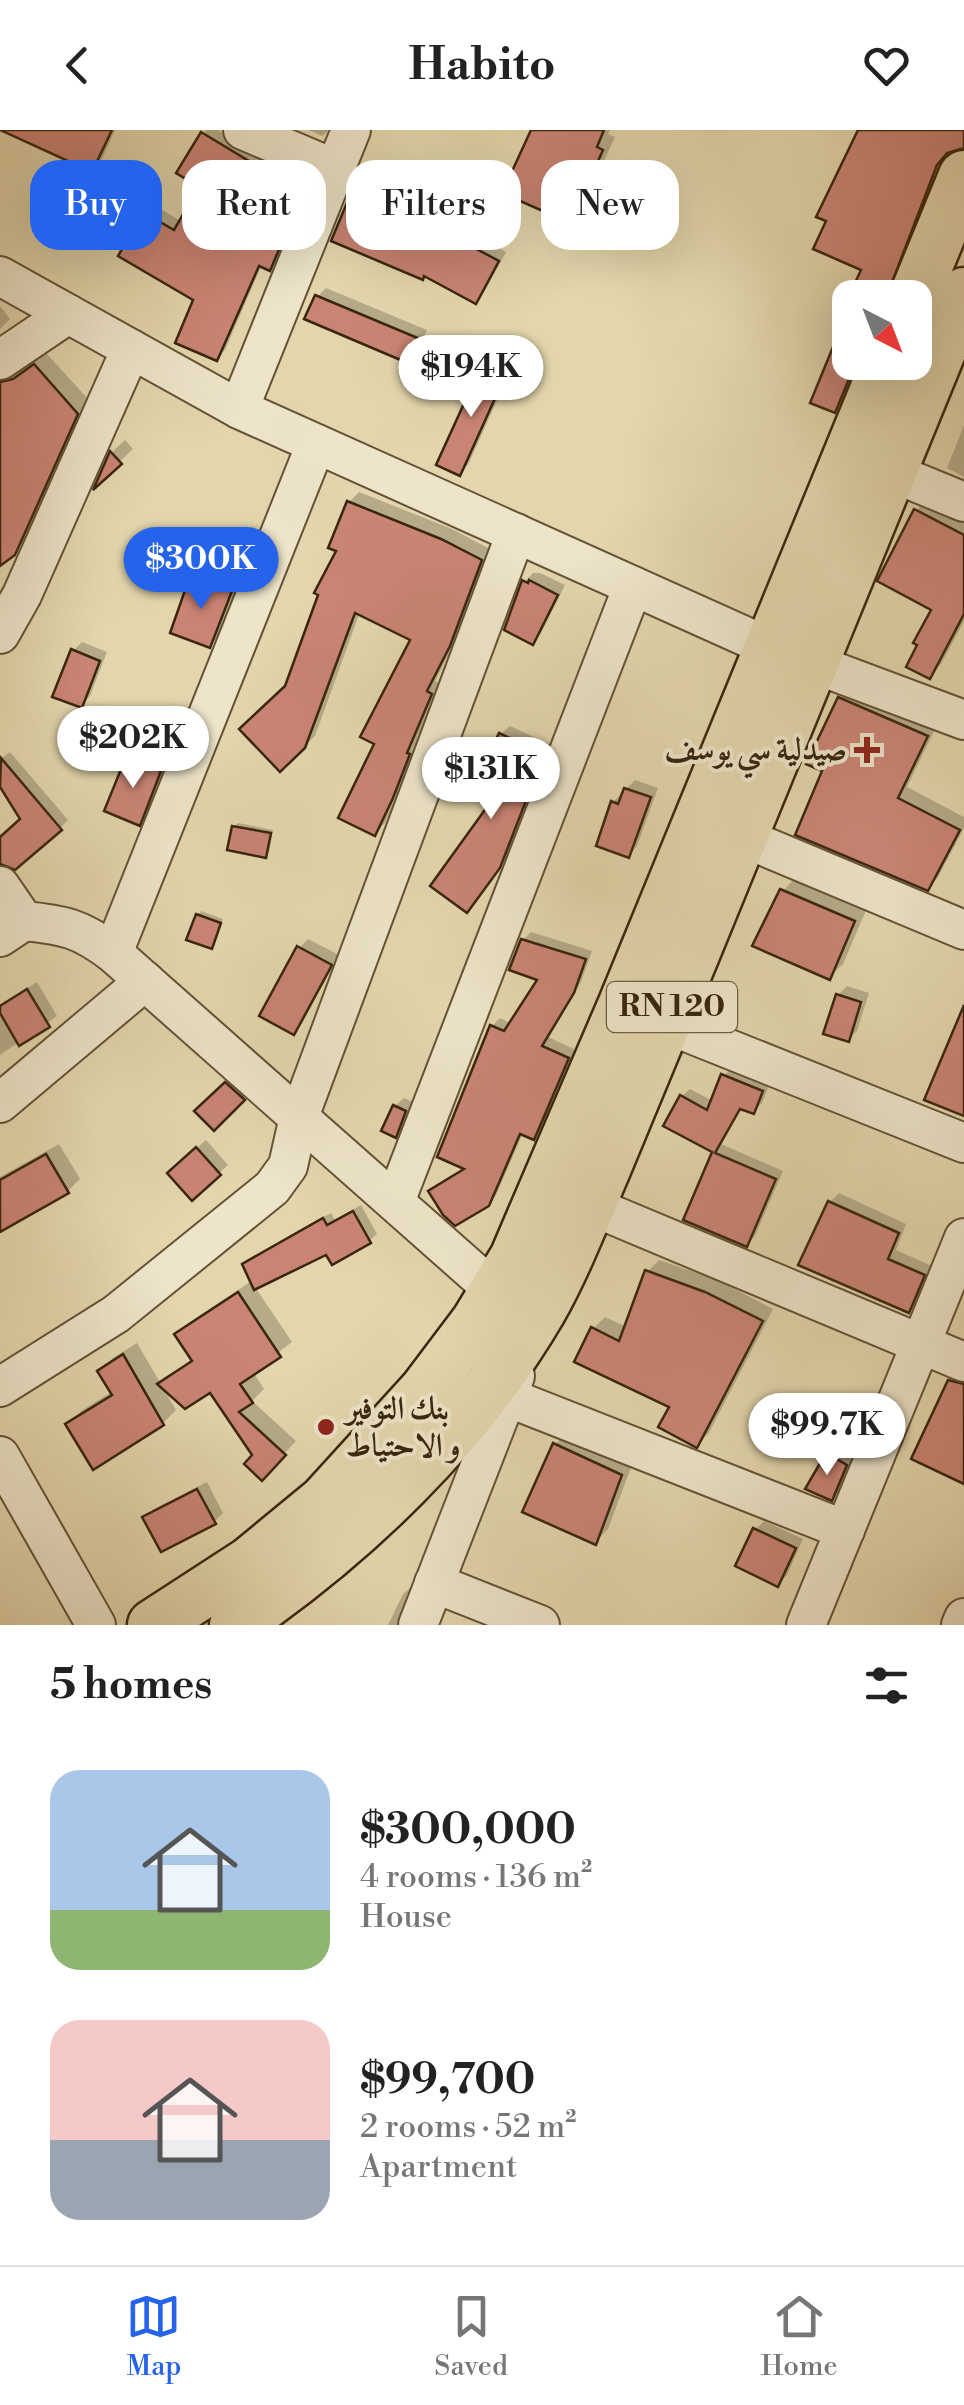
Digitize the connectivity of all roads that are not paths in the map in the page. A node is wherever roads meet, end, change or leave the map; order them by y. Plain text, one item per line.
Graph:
1 (243, 130) edge
2 (351, 130) edge
3 (335, 169) junction
4 (964, 176) edge
5 (0, 276) edge
6 (946, 291) edge
7 (68, 314) junction
8 (131, 349) junction
9 (0, 360) edge
10 (881, 380) edge
11 (239, 409) junction
12 (316, 444) junction
13 (891, 472) junction
14 (964, 502) edge
15 (516, 533) junction
16 (634, 586) junction
17 (0, 634) edge
18 (791, 655) junction
19 (964, 720) edge
20 (742, 837) junction
21 (0, 886) edge
22 (12, 929) edge
23 (964, 930) edge
24 (113, 953) junction
25 (144, 981) junction
26 (644, 1015) junction
27 (0, 1103) edge
28 (299, 1117) junction
29 (964, 1143) edge
30 (395, 1202) junction
31 (590, 1205) junction
32 (964, 1238) edge
33 (496, 1290) junction
34 (542, 1308) junction
35 (920, 1345) junction
36 (964, 1362) edge
37 (0, 1386) edge
38 (507, 1396) junction
39 (0, 1456) edge
40 (845, 1530) junction
41 (434, 1583) junction
42 (964, 1618) edge
43 (96, 1625) edge
44 (153, 1625) edge
45 (235, 1625) edge
46 (418, 1625) edge
47 (540, 1625) edge
48 (806, 1625) edge
49 (961, 1625) edge

1 - 3 street
2 - 3 street
3 - 11 street
4 - 6 main road
5 - 7 street
6 - 13 main road, RN 120
7 - 8 street
7 - 9 street
8 - 11 street
8 - 17 street
10 - 18 main road, RN 120
11 - 12 street
12 - 15 street
12 - 24 street
13 - 14 street
13 - 18 main road, RN 120
15 - 16 street
15 - 28 street
16 - 18 street
16 - 30 street
18 - 19 street
18 - 20 main road, RN 120
18 - 26 main road, RN 120
20 - 23 street
20 - 26 main road, RN 120
21 - 22 street
22 - 24 street
24 - 25 street
25 - 27 street
25 - 28 street
26 - 29 street
26 - 31 main road, RN 120
26 - 33 main road, RN 120
28 - 30 street
28 - 37 street
30 - 33 street
31 - 34 main road, RN 120
31 - 35 street
32 - 35 street
33 - 44 main road, RN 120
34 - 38 street
34 - 45 main road, RN 120
35 - 36 street
35 - 40 street
38 - 40 street
38 - 41 street
39 - 43 street
40 - 48 street
41 - 46 street
41 - 47 street
42 - 49 street

